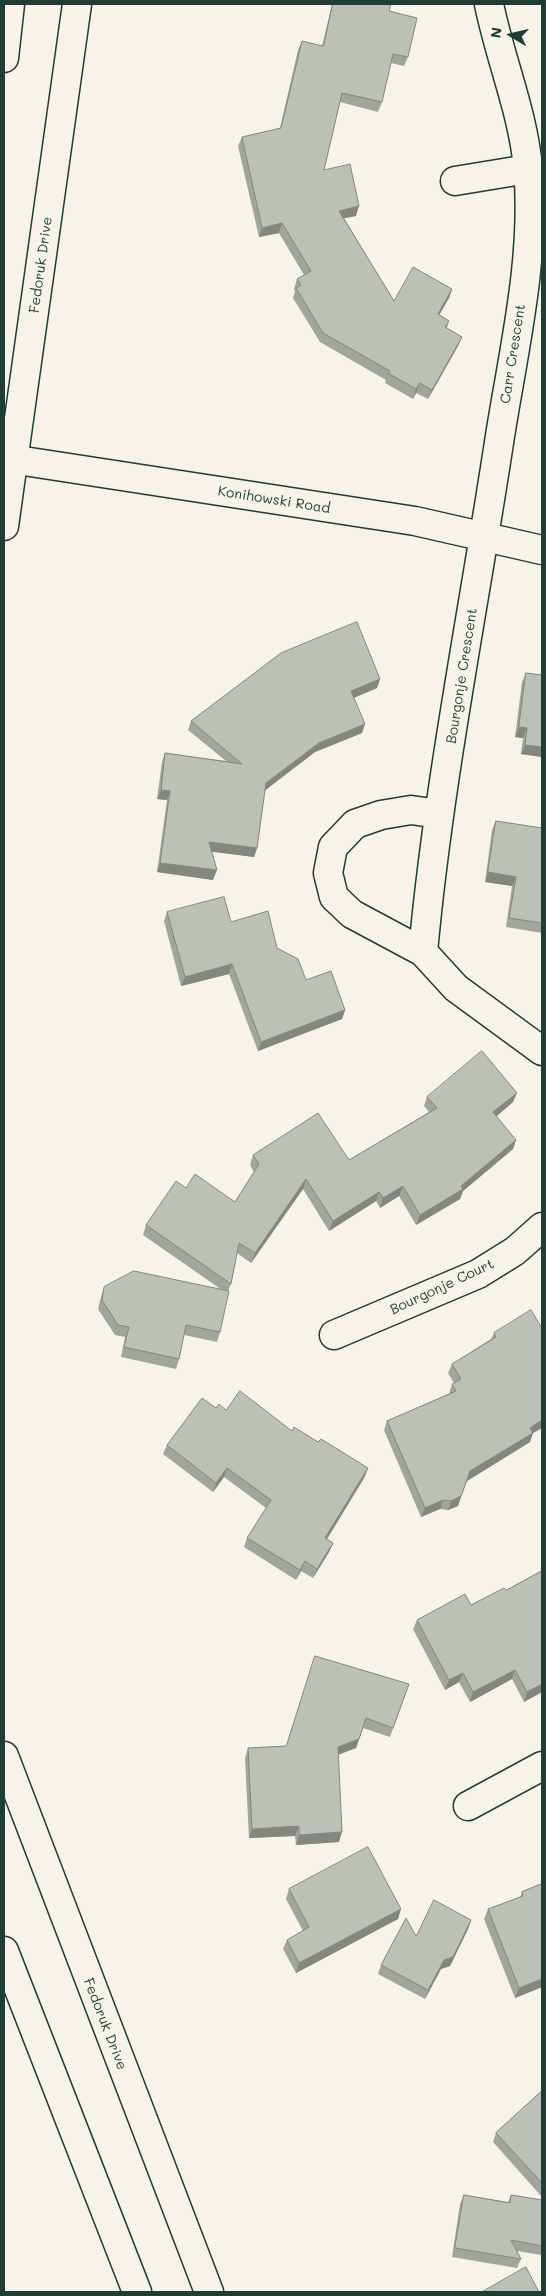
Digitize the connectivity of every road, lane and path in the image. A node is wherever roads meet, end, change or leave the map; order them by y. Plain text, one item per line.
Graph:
1 (10, 4) edge
2 (76, 4) edge
3 (489, 4) edge
4 (4, 58) edge
5 (528, 169) junction
6 (456, 182) dead end
7 (9, 459) edge
8 (4, 526) edge
9 (484, 537) junction
10 (542, 550) edge
11 (439, 814) junction
12 (423, 952) junction
13 (542, 1051) edge
14 (542, 1227) edge
15 (334, 1335) dead end
16 (4, 1756) edge
17 (542, 1766) edge
18 (468, 1806) dead end
19 (4, 1951) edge
20 (137, 2292) edge
21 (208, 2292) edge

1 - 4 street
2 - 7 street, Fedoruk Drive
3 - 5 street, Carr Crescent
5 - 6 street
5 - 9 street, Carr Crescent
7 - 8 street, Fedoruk Drive
7 - 9 street, Konihowski Road
9 - 10 street, Konihowski Road
9 - 11 street, Bourgonje Crescent
11 - 12 street, Bourgonje Crescent
11 - 12 street
12 - 13 street
14 - 15 street, Bourgonje Court
16 - 21 street, Fedoruk Drive
17 - 18 street
19 - 20 street

